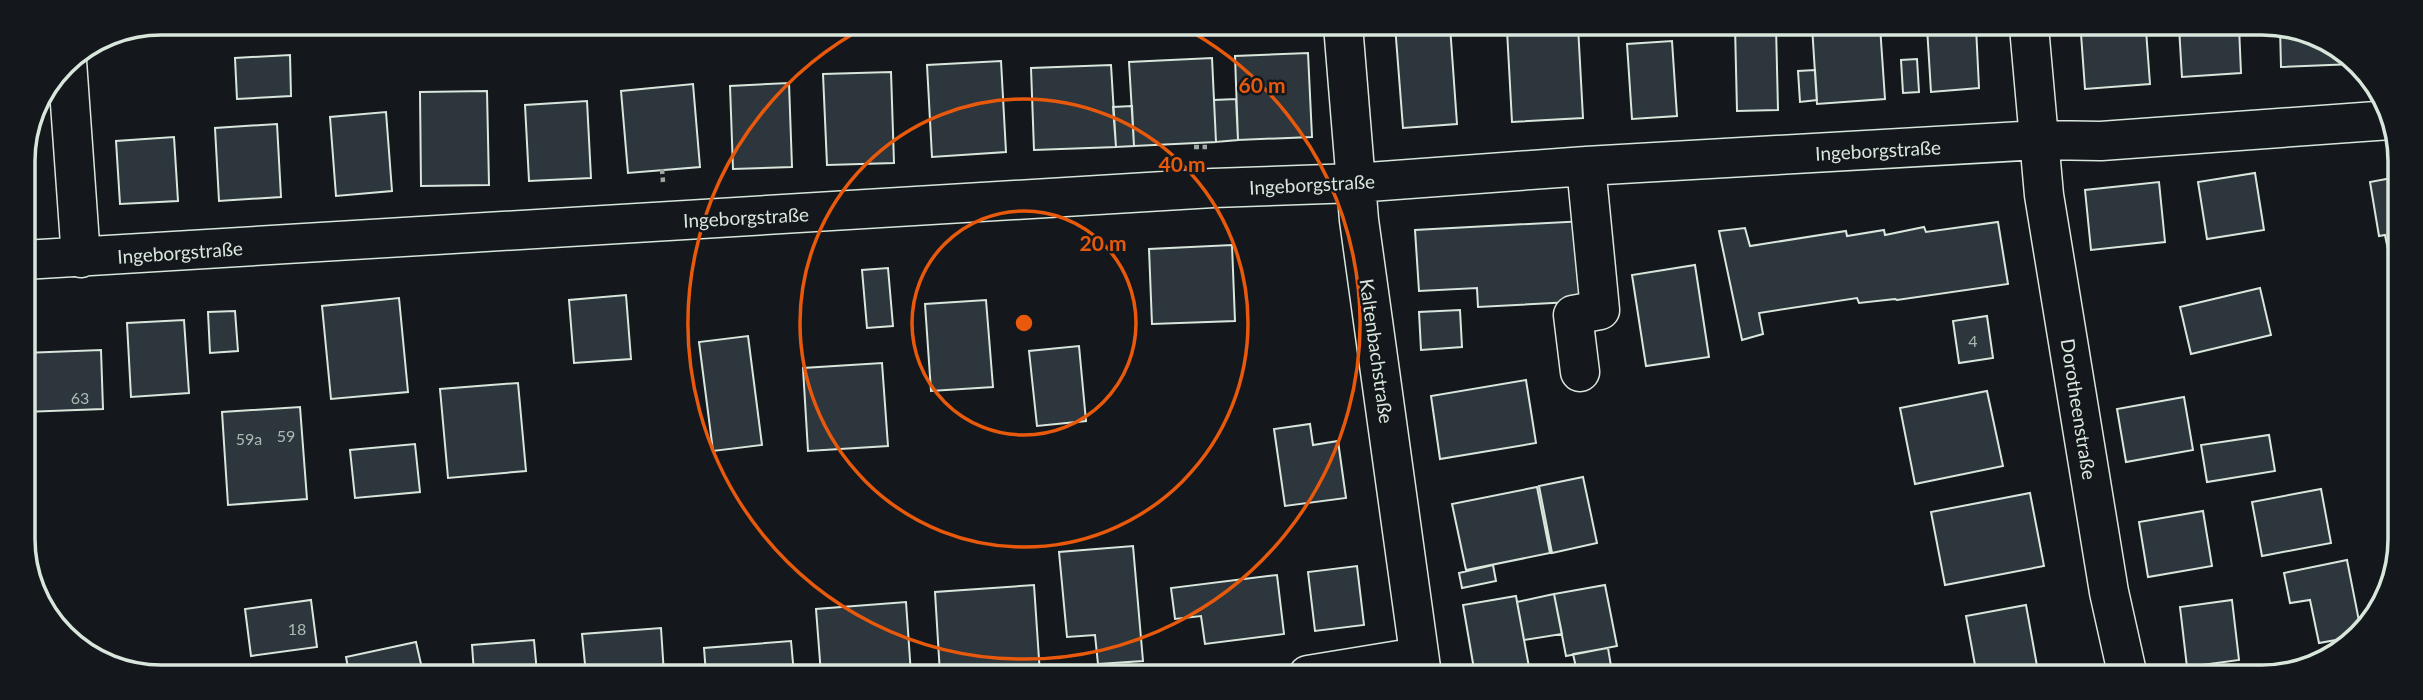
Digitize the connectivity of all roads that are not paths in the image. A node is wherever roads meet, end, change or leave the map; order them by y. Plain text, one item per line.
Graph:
1 (1344, 35) edge
2 (2030, 35) edge
3 (68, 76) edge
4 (2381, 121) edge
5 (2040, 140) junction
6 (1586, 166) junction
7 (1355, 183) junction
8 (81, 258) junction
9 (35, 260) edge
10 (1580, 372) dead end
11 (1420, 665) edge
12 (2125, 665) edge

1 - 7 street, Kaltenbachstraße
2 - 5 street, Dorotheenstraße
3 - 8 street
4 - 5 street, Ingeborgstraße
5 - 6 street, Ingeborgstraße
5 - 12 street, Dorotheenstraße
6 - 7 street, Ingeborgstraße
6 - 10 street
7 - 8 street, Ingeborgstraße
7 - 11 street, Kaltenbachstraße
8 - 9 street, Ingeborgstraße

